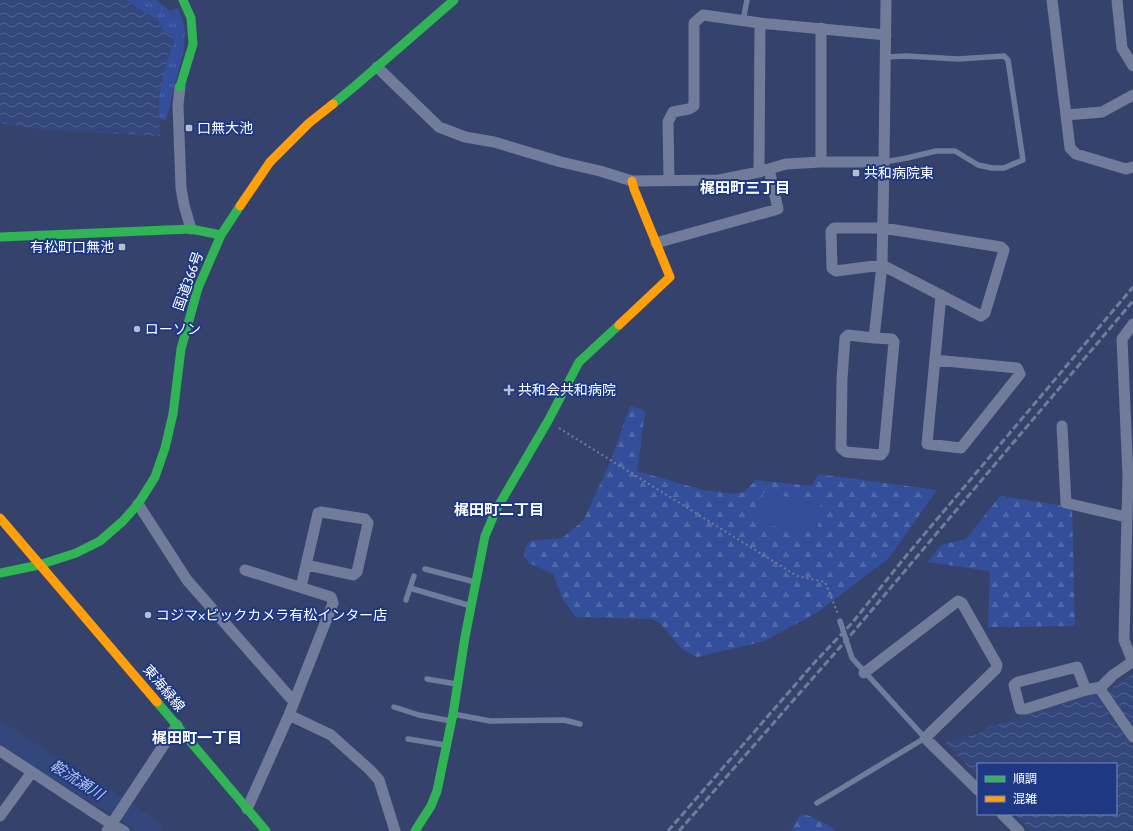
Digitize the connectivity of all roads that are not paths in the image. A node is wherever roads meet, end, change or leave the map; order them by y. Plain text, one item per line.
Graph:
1 (183, 0) edge
2 (454, 0) edge
3 (747, 0) edge
4 (886, 0) edge
5 (1052, 0) edge
6 (1117, 0) edge
7 (743, 21) junction
8 (760, 23) junction
9 (821, 28) junction
10 (886, 35) junction
11 (886, 57) junction
12 (1133, 66) edge
13 (377, 67) junction
14 (180, 87) joint
15 (1133, 95) edge
16 (1066, 115) junction
17 (821, 162) junction
18 (884, 162) junction
19 (1133, 167) edge
20 (764, 170) junction
21 (669, 180) junction
22 (632, 181) junction
23 (883, 228) junction
24 (191, 229) junction
25 (221, 235) junction
26 (0, 237) edge
27 (656, 243) junction
28 (882, 265) junction
29 (941, 295) junction
30 (1133, 324) edge
31 (874, 338) junction
32 (935, 360) junction
33 (1062, 426) dead end
34 (138, 504) junction
35 (1126, 517) junction
36 (0, 518) edge
37 (39, 565) junction
38 (307, 565) junction
39 (425, 569) dead end
40 (245, 570) dead end
41 (0, 573) edge
42 (414, 576) dead end
43 (476, 582) junction
44 (301, 588) junction
45 (410, 588) junction
46 (406, 600) dead end
47 (471, 606) junction
48 (1129, 619) edge
49 (840, 621) road end
50 (864, 673) junction
51 (427, 679) dead end
52 (458, 684) junction
53 (1101, 687) junction
54 (1086, 690) junction
55 (294, 702) junction
56 (394, 707) dead end
57 (289, 715) junction
58 (452, 718) junction
59 (580, 724) dead end
60 (177, 725) junction
61 (1133, 737) edge
62 (925, 738) junction
63 (408, 739) dead end
64 (447, 745) junction
65 (0, 751) edge
66 (32, 772) junction
67 (977, 789) edge
68 (817, 803) dead end
69 (247, 809) junction
70 (1003, 815) edge
71 (0, 816) edge
72 (111, 823) edge
73 (124, 831) edge
74 (266, 831) edge
75 (395, 831) edge
76 (415, 831) edge
77 (1019, 831) edge

1 - 14 main road
2 - 13 main road, 国道366号
3 - 7 lane
4 - 10 street
5 - 16 street
6 - 12 street
7 - 8 street
7 - 21 street
8 - 9 street
8 - 20 street
9 - 10 street
9 - 17 street
10 - 11 street
11 - 18 street
11 - 18 lane
13 - 22 street
13 - 25 main road, 国道366号
14 - 24 street
15 - 16 street
16 - 19 street
17 - 18 street
17 - 20 street
18 - 23 street
20 - 21 street
20 - 27 street
21 - 22 street
22 - 27 main road
23 - 28 street
23 - 28 street
23 - 29 street
24 - 25 main road
24 - 26 main road
25 - 34 main road, 国道366号
27 - 43 main road
28 - 29 street
28 - 31 street
29 - 32 street
30 - 35 street
31 - 31 street
32 - 32 street
33 - 35 street
34 - 37 main road, 国道366号
34 - 55 street
35 - 48 street
36 - 37 main road, 東海緑線
37 - 41 main road, 国道366号
37 - 60 main road, 東海緑線
38 - 38 street
38 - 44 street
39 - 43 lane
40 - 44 street
42 - 45 lane
43 - 47 main road
44 - 55 street
45 - 46 lane
45 - 47 lane
47 - 52 main road
48 - 53 street
49 - 50 lane
50 - 62 lane
50 - 62 street
51 - 52 lane
52 - 58 main road
53 - 54 street
53 - 61 street
54 - 54 street
55 - 57 street
56 - 58 lane
57 - 69 street
57 - 75 street
58 - 59 lane
58 - 64 main road
60 - 69 main road, 東海緑線
60 - 72 street
62 - 67 street
62 - 68 lane
63 - 64 lane
64 - 76 main road
65 - 66 street
66 - 71 street
66 - 72 street
69 - 74 main road, 東海緑線
70 - 77 street
72 - 73 street

